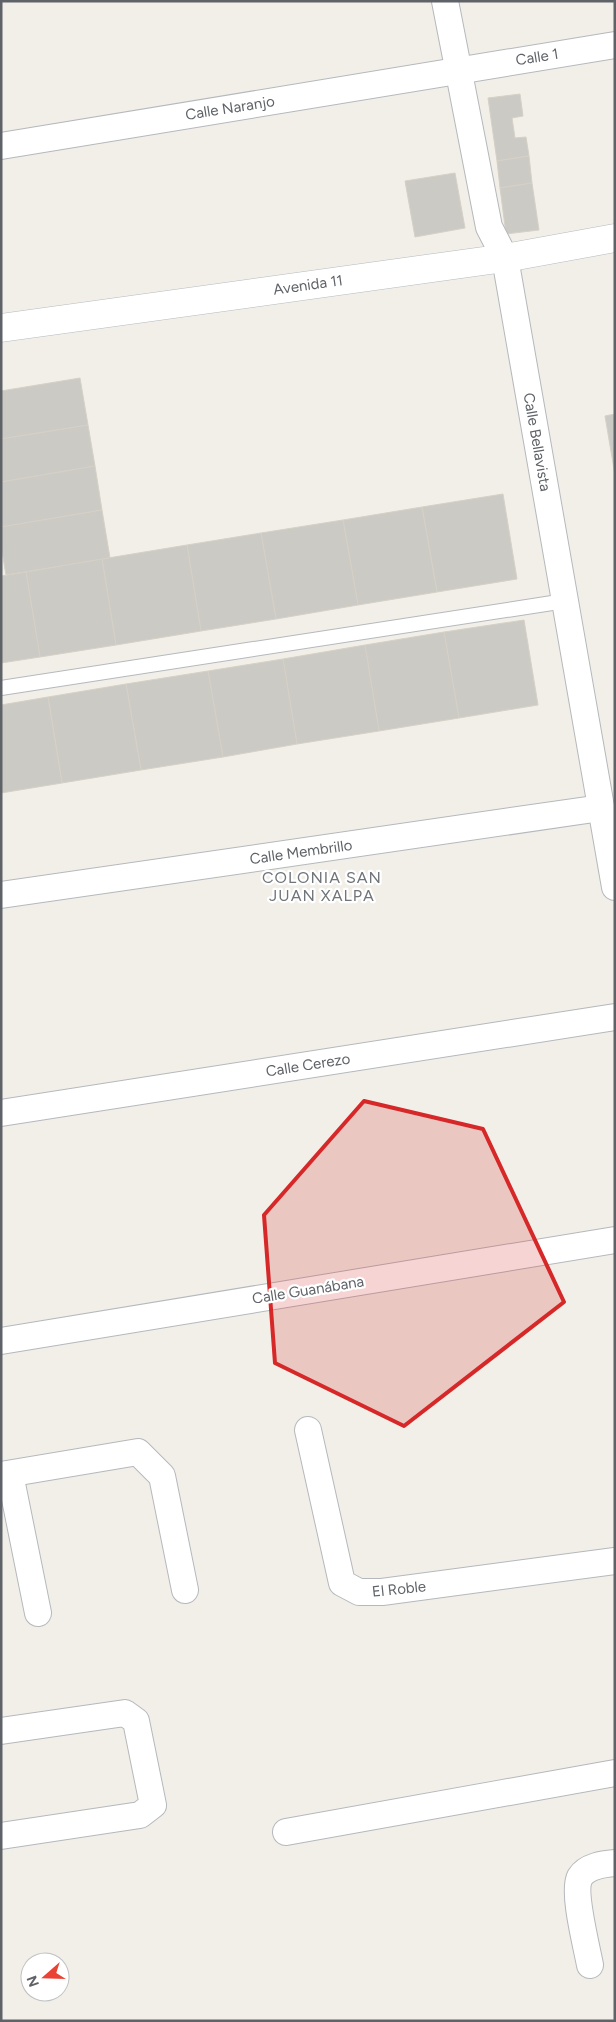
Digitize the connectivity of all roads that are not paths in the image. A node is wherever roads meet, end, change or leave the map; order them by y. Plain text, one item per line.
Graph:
1 (445, 1) edge
2 (615, 45) edge
3 (459, 70) junction
4 (1, 146) edge
5 (615, 238) edge
6 (506, 258) junction
7 (1, 328) edge
8 (565, 602) junction
9 (1, 688) edge
10 (601, 808) junction
11 (615, 886) edge
12 (1, 895) edge
13 (615, 1017) edge
14 (1, 1113) edge
15 (615, 1240) edge
16 (1, 1340) edge
17 (308, 1430) dead end
18 (6, 1475) edge
19 (615, 1561) edge
20 (185, 1590) dead end
21 (38, 1613) dead end
22 (1, 1731) edge
23 (615, 1773) edge
24 (286, 1832) dead end
25 (1, 1836) edge
26 (615, 1863) edge
27 (590, 1965) dead end

1 - 3 street, Calle Bellavista
2 - 3 street, Calle 1
3 - 4 street, Calle Naranjo
3 - 6 street, Calle Bellavista
5 - 6 street, Avenida 11
6 - 7 street, Avenida 11
6 - 8 street, Calle Bellavista
8 - 9 lane
8 - 10 street, Calle Bellavista
10 - 11 street, Calle Bellavista
10 - 12 street, Calle Membrillo
13 - 14 street, Calle Cerezo
15 - 16 street, Calle Guanábana
17 - 19 street, El Roble
18 - 20 street
18 - 21 street
22 - 25 street
23 - 24 street
26 - 27 street

